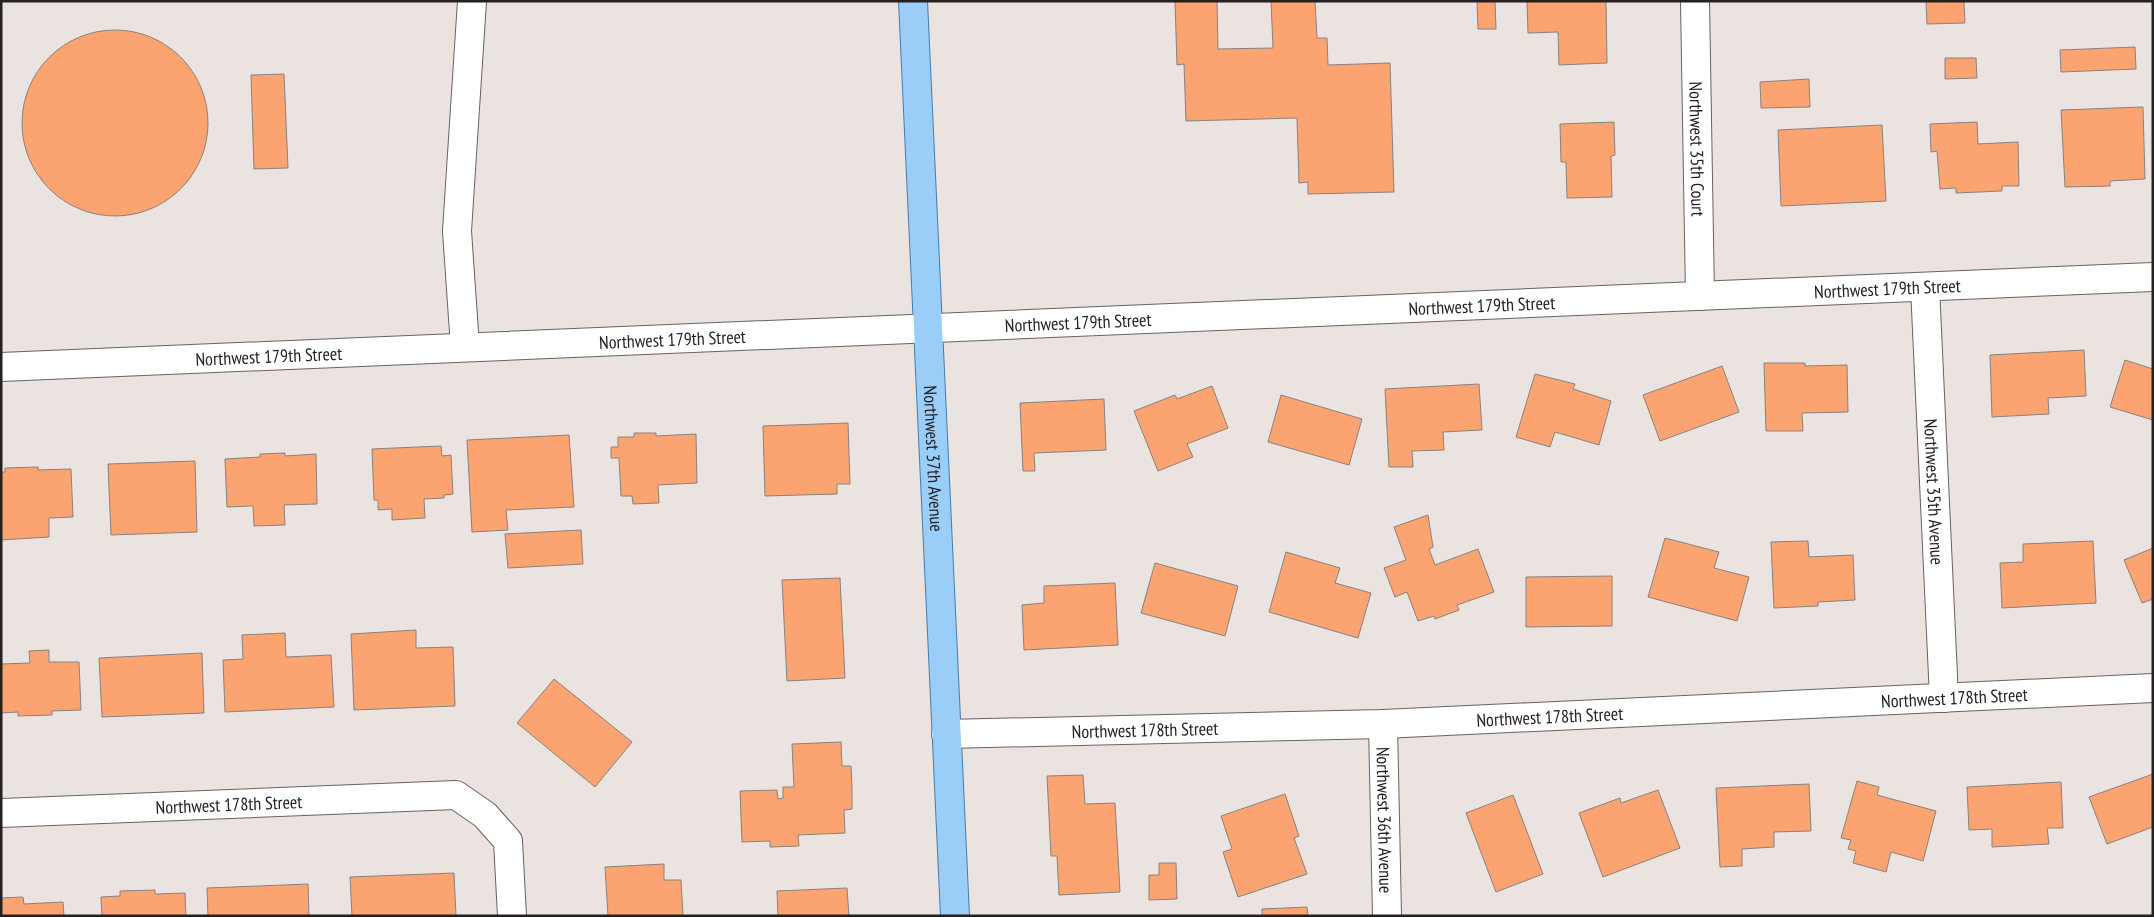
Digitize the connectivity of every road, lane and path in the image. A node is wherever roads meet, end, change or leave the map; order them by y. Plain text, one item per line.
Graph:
1 (472, 1) edge
2 (913, 1) edge
3 (1695, 1) edge
4 (2153, 277) edge
5 (1925, 286) junction
6 (1700, 296) junction
7 (928, 328) junction
8 (465, 347) junction
9 (1, 367) edge
10 (2153, 688) edge
11 (1944, 698) junction
12 (1383, 724) junction
13 (946, 734) junction
14 (1, 813) edge
15 (512, 916) edge
16 (955, 916) edge
17 (1387, 916) edge

1 - 8 street
2 - 7 main road, Northwest 37th Avenue
3 - 6 street, Northwest 35th Court
4 - 5 street, Northwest 179th Street
5 - 6 street, Northwest 179th Street
5 - 11 street, Northwest 35th Avenue
6 - 7 street, Northwest 179th Street
7 - 8 street, Northwest 179th Street
7 - 13 main road, Northwest 37th Avenue
8 - 9 street, Northwest 179th Street
10 - 11 street, Northwest 178th Street
11 - 12 street, Northwest 178th Street
12 - 13 street, Northwest 178th Street
12 - 17 street, Northwest 36th Avenue
13 - 16 main road, Northwest 37th Avenue
14 - 15 street, Northwest 178th Street

